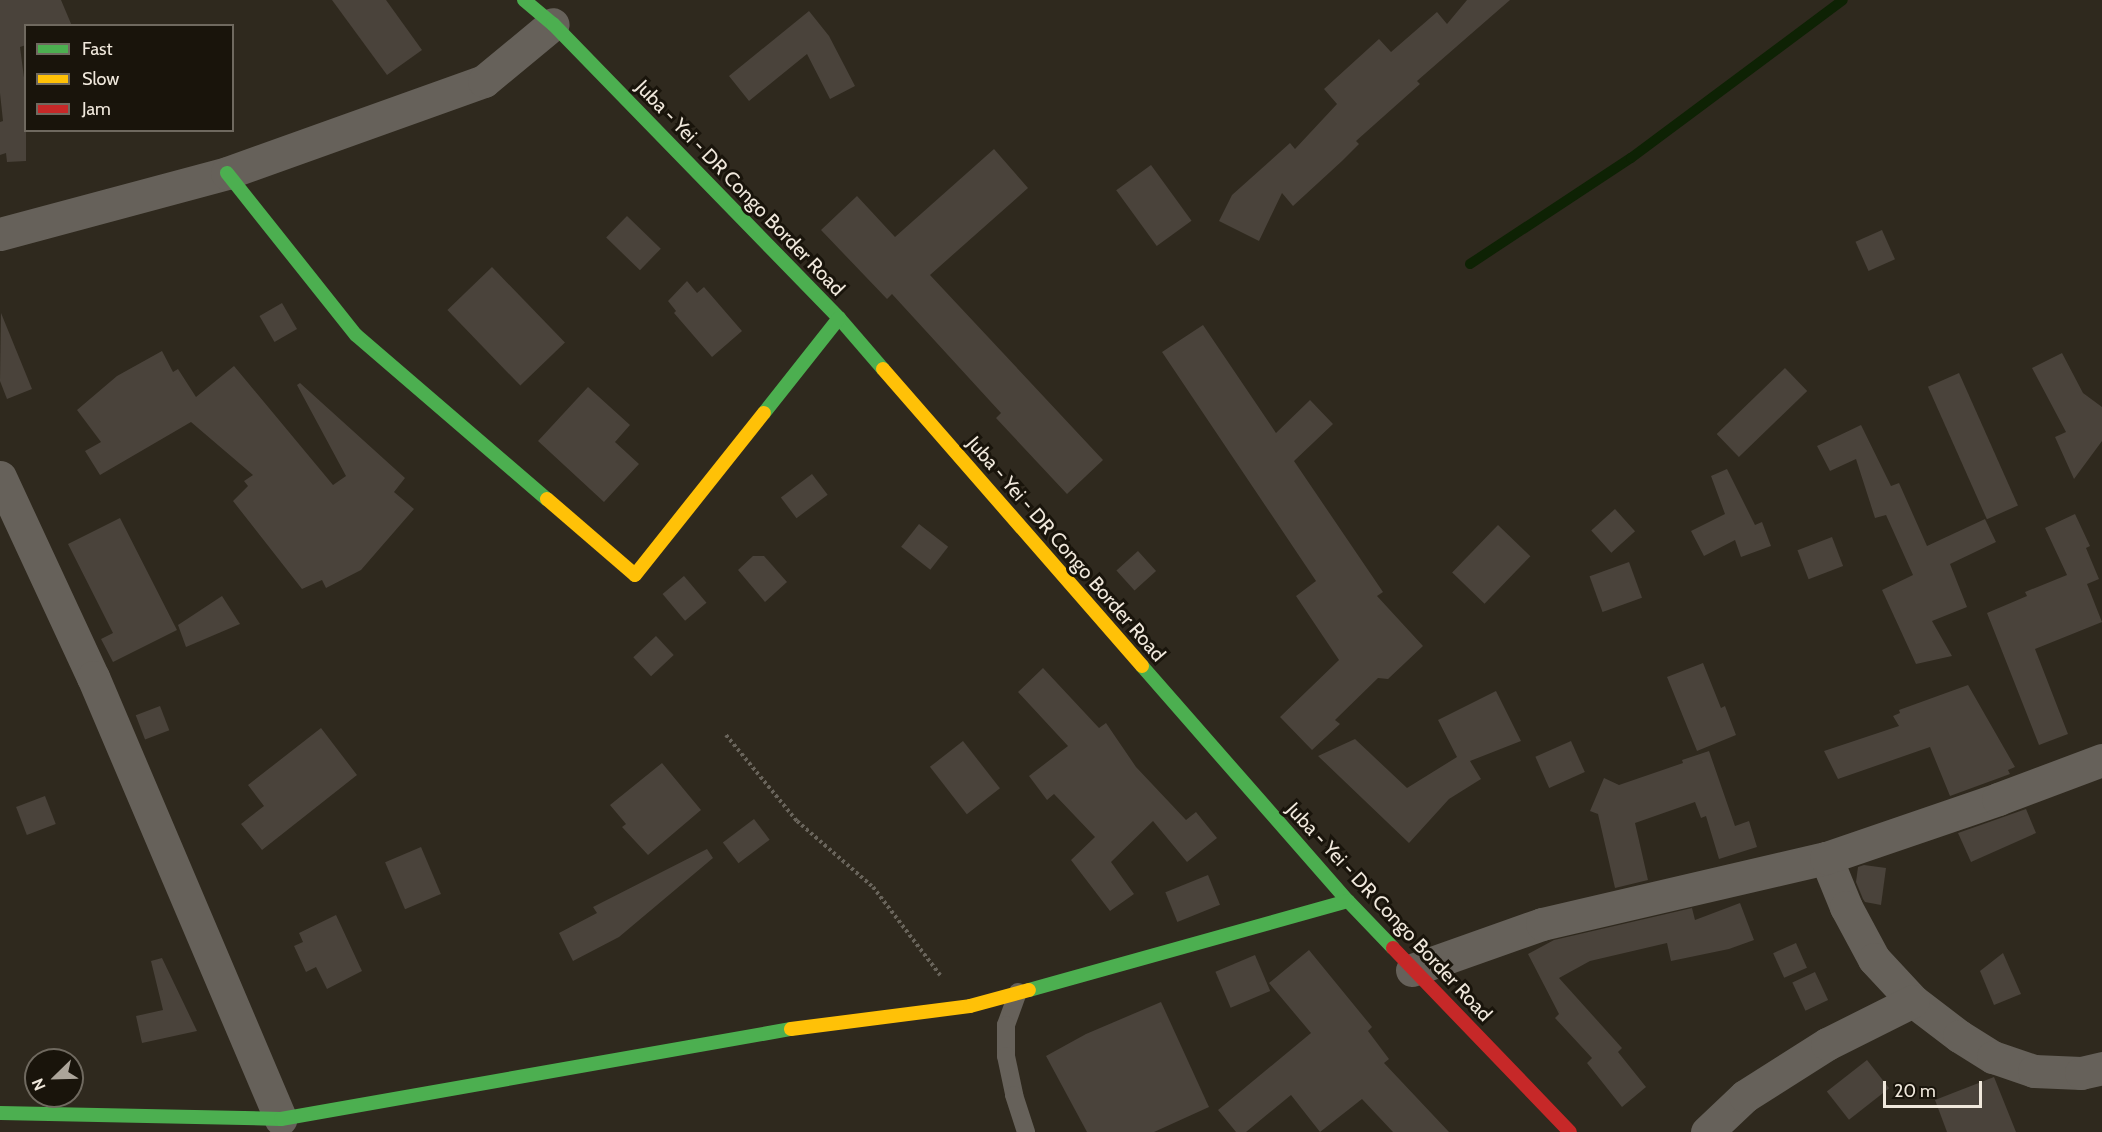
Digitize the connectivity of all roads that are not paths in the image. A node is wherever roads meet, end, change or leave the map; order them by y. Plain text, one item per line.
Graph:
1 (524, 0) edge
2 (553, 24) junction
3 (227, 172) junction
4 (0, 234) edge
5 (839, 318) junction
6 (0, 477) edge
7 (2102, 760) edge
8 (1826, 858) junction
9 (1348, 901) junction
10 (1412, 970) junction
11 (1018, 992) junction
12 (1913, 1001) junction
13 (2102, 1068) edge
14 (0, 1113) edge
15 (281, 1119) junction
16 (1026, 1132) edge
17 (1570, 1132) edge
18 (1707, 1132) edge

1 - 2 street, Juba - Yei - DR Congo Border Road
2 - 3 street
2 - 5 street, Juba - Yei - DR Congo Border Road
3 - 4 street
3 - 5 street
5 - 9 street, Juba - Yei - DR Congo Border Road
6 - 15 street
7 - 8 street
8 - 10 street
8 - 12 street
9 - 10 street, Juba - Yei - DR Congo Border Road
9 - 11 street
10 - 17 street, Juba - Yei - DR Congo Border Road
11 - 15 street
11 - 16 lane
12 - 13 street
12 - 18 street
14 - 15 street

